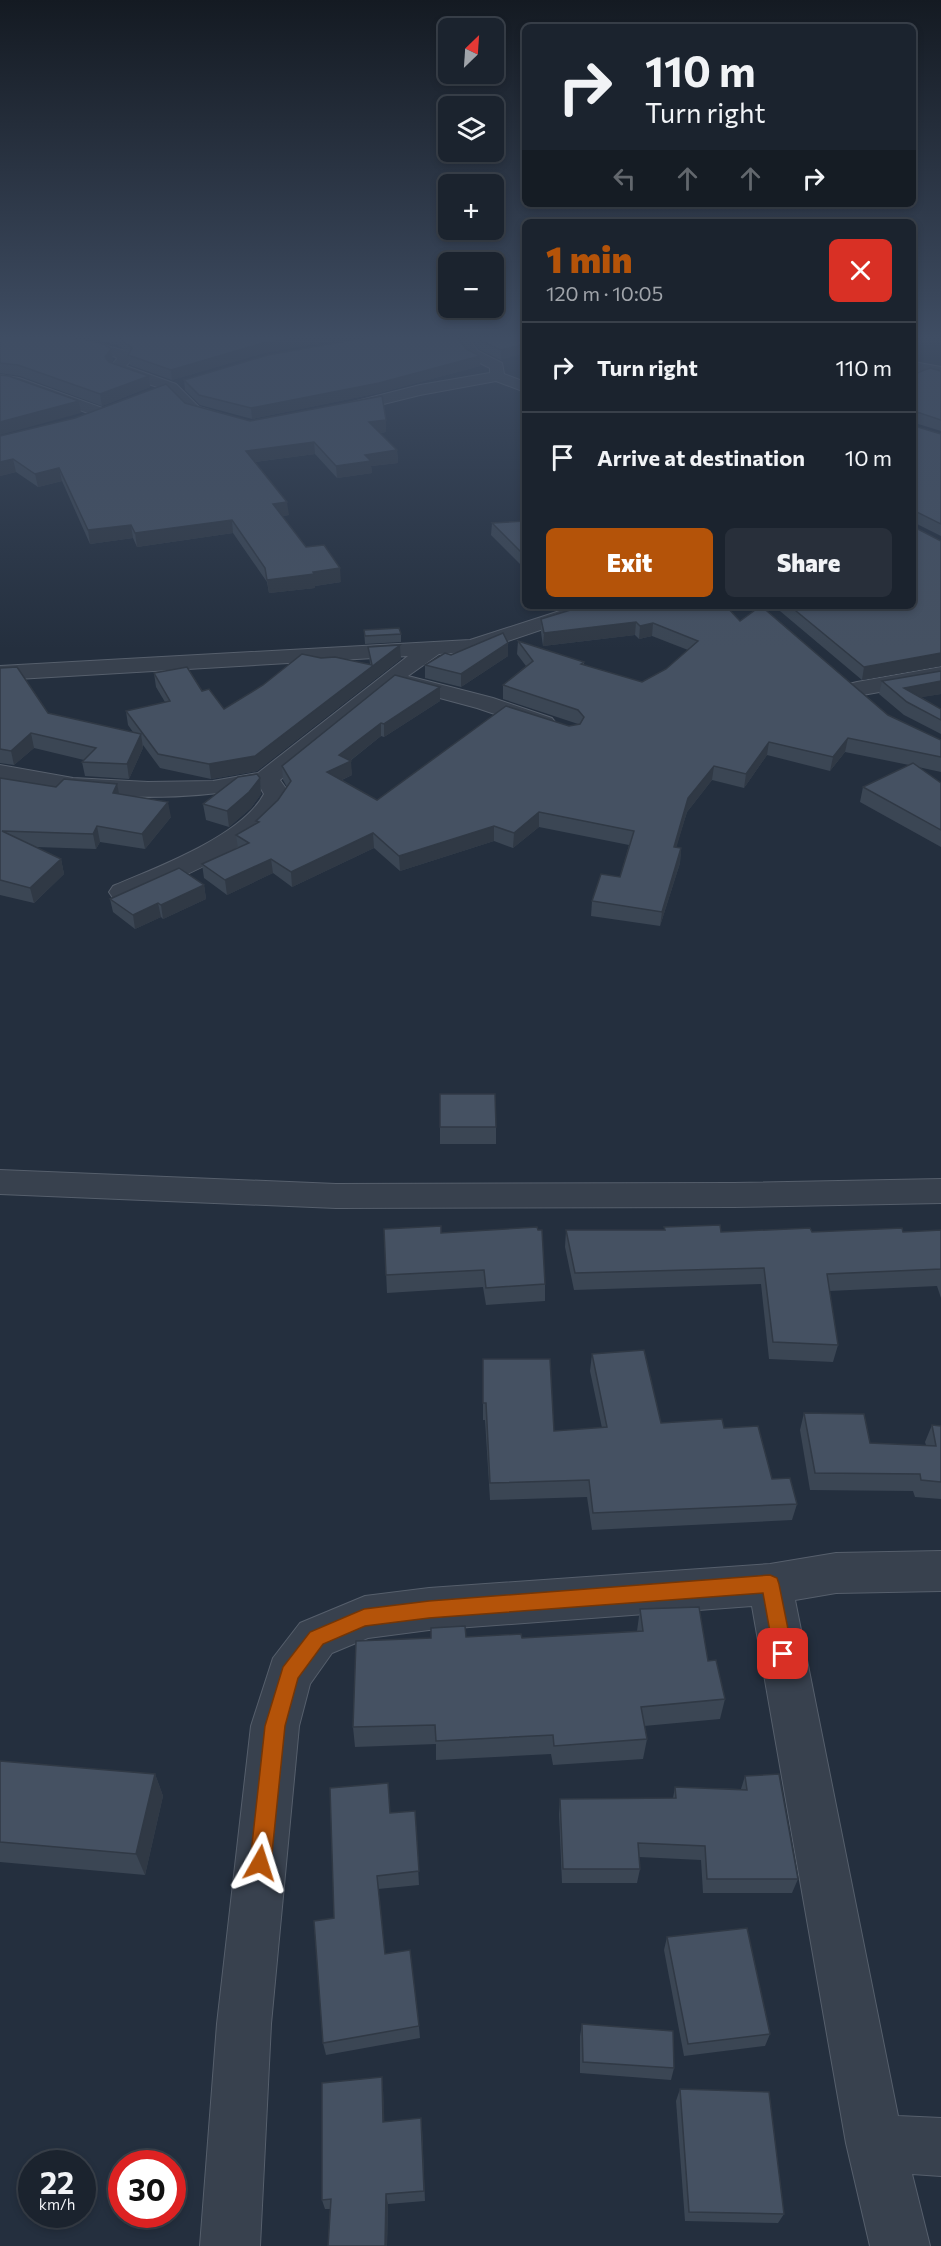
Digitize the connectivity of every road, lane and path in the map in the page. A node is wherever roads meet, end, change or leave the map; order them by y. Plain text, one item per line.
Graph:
1 (604, 609) edge
2 (435, 647) junction
3 (0, 673) edge
4 (941, 674) edge
5 (391, 678) junction
6 (873, 704) edge
7 (569, 731) edge
8 (0, 772) edge
9 (266, 779) junction
10 (123, 892) edge
11 (0, 1182) edge
12 (941, 1191) edge
13 (941, 1571) edge
14 (770, 1584) junction
15 (876, 2143) junction
16 (941, 2147) edge
17 (230, 2246) edge
18 (900, 2246) edge

1 - 2 street
2 - 3 street
2 - 5 street
4 - 6 street
5 - 7 street
5 - 9 street
8 - 9 street
9 - 10 street
11 - 12 street
13 - 14 street
14 - 15 street
14 - 17 street
15 - 16 street
15 - 18 street

